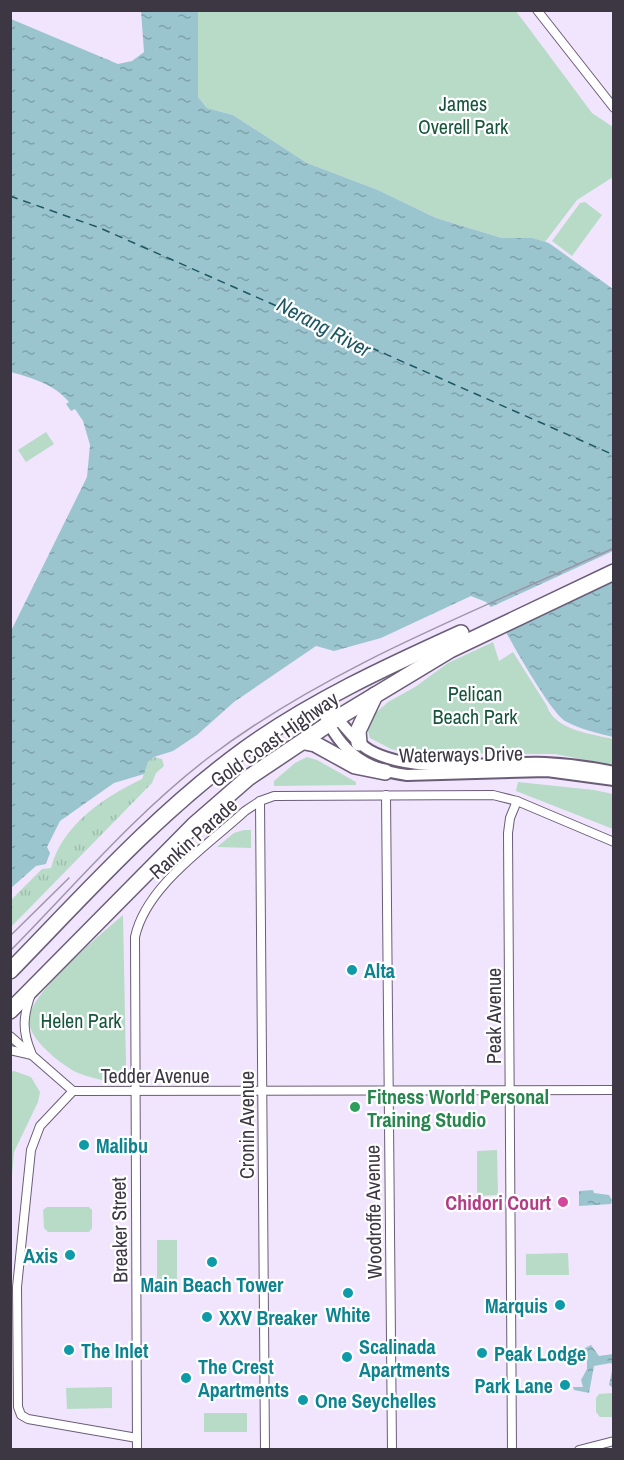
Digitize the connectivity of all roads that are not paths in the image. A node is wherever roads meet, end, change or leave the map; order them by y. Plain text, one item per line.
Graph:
1 (537, 10) edge
2 (614, 108) edge
3 (614, 562) edge
4 (614, 572) edge
5 (484, 628) junction
6 (375, 695) junction
7 (320, 702) junction
8 (333, 721) junction
9 (305, 742) junction
10 (359, 743) junction
11 (385, 772) junction
12 (614, 772) edge
13 (614, 780) edge
14 (386, 795) junction
15 (260, 801) junction
16 (517, 801) junction
17 (614, 842) edge
18 (135, 937) joint
19 (10, 971) edge
20 (35, 985) junction
21 (10, 1011) edge
22 (10, 1036) edge
23 (10, 1050) edge
24 (33, 1056) junction
25 (509, 1090) junction
26 (614, 1090) edge
27 (73, 1091) junction
28 (134, 1091) junction
29 (262, 1091) junction
30 (389, 1091) junction
31 (137, 1438) junction
32 (614, 1442) edge
33 (137, 1449) edge
34 (265, 1449) edge
35 (392, 1449) edge
36 (512, 1449) edge
37 (579, 1449) edge

1 - 2 street
3 - 5 highway, Gold Coast Highway
4 - 5 highway, Gold Coast Highway
5 - 6 highway, Gold Coast Highway
5 - 7 highway, Gold Coast Highway
6 - 8 highway, Gold Coast Highway
6 - 10 highway
7 - 8 street
7 - 19 highway, Gold Coast Highway
8 - 9 highway, Gold Coast Highway
8 - 10 street, Waterways Drive
8 - 11 street, Waterways Drive
9 - 11 highway
9 - 20 highway, Gold Coast Highway
10 - 12 street, Waterways Drive
11 - 13 street, Waterways Drive
14 - 15 street, Rankin Parade
14 - 16 street, Rankin Parade
14 - 30 street, Woodroffe Avenue
15 - 18 street, Rankin Parade
15 - 29 street, Cronin Avenue
16 - 17 street, Rankin Parade
16 - 25 street, Peak Avenue
18 - 28 street, Breaker Street
20 - 21 highway, Gold Coast Highway
20 - 24 street, Tedder Avenue
22 - 24 street, Tedder Avenue
23 - 24 street, Tedder Avenue
24 - 27 street, Tedder Avenue
25 - 26 street, Tedder Avenue
25 - 30 street, Tedder Avenue
25 - 36 street, Peak Avenue
27 - 28 street, Tedder Avenue
27 - 31 street
28 - 29 street, Tedder Avenue
28 - 31 street, Breaker Street
29 - 30 street, Tedder Avenue
29 - 34 street, Cronin Avenue
30 - 35 street, Woodroffe Avenue
31 - 33 street, Breaker Street
32 - 37 street

